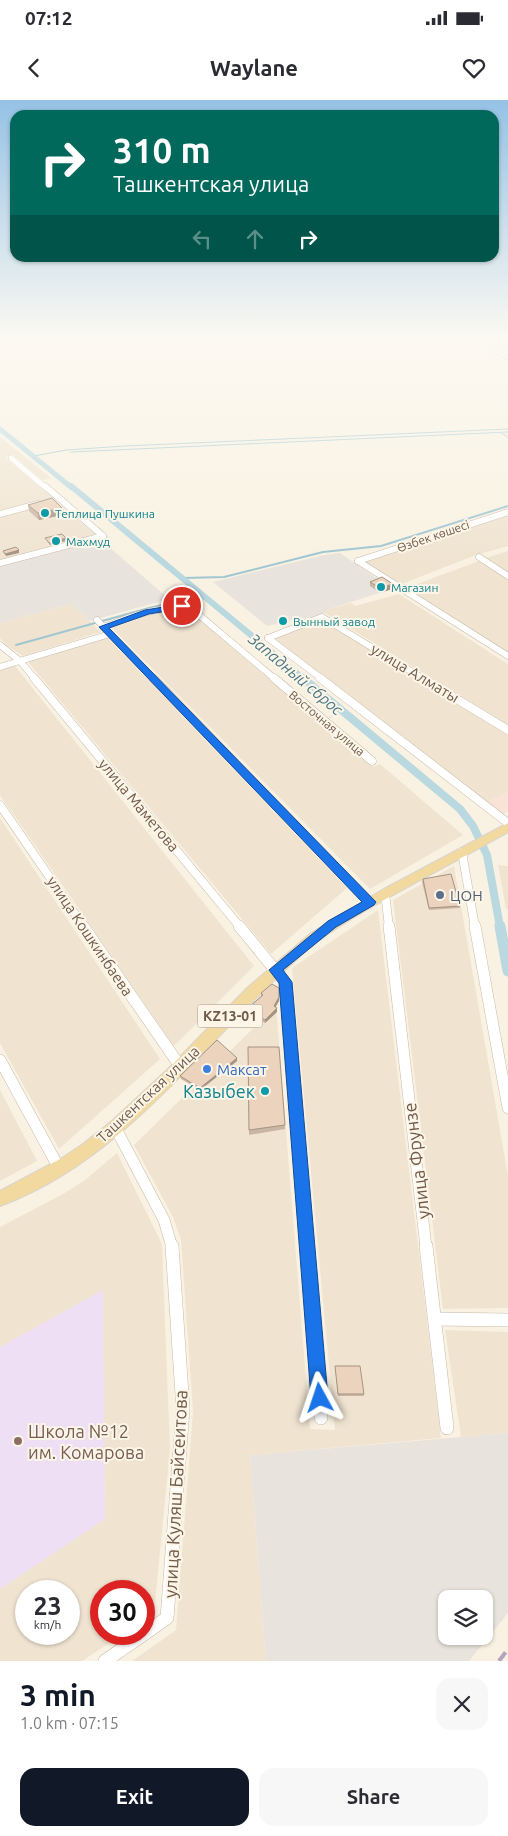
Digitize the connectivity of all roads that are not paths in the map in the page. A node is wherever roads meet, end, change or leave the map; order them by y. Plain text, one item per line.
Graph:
1 (11, 458) dead end
2 (59, 498) junction
3 (508, 512) edge
4 (0, 514) edge
5 (104, 536) joint
6 (479, 557) dead end
7 (0, 563) edge
8 (508, 576) edge
9 (322, 617) joint
10 (110, 634) junction
11 (0, 645) edge
12 (508, 656) edge
13 (20, 661) junction
14 (0, 667) edge
15 (508, 730) edge
16 (372, 761) dead end
17 (0, 805) edge
18 (508, 823) edge
19 (508, 827) edge
20 (467, 849) junction
21 (385, 894) junction
22 (370, 902) junction
23 (275, 970) junction
24 (0, 1060) edge
25 (180, 1066) junction
26 (508, 1108) edge
27 (115, 1127) junction
28 (59, 1168) junction
29 (0, 1199) edge
30 (435, 1319) junction
31 (508, 1320) edge
32 (321, 1418) dead end
33 (447, 1428) dead end
34 (105, 1661) edge

1 - 2 street
2 - 4 street
2 - 5 street
3 - 12 street, Өзбек көшесі
5 - 7 street
6 - 8 street
9 - 15 street, улица Алматы
9 - 18 street, Восточная улица
10 - 13 street
10 - 16 street, Восточная улица
10 - 22 street
11 - 13 street, улица Маметова
13 - 14 street
13 - 23 street, улица Маметова
17 - 25 street, улица Кошкинбаева
19 - 20 main road, Ташкентская улица / KZ13-01
20 - 21 main road, Ташкентская улица / KZ13-01
20 - 26 street
21 - 22 main road, Ташкентская улица / KZ13-01
21 - 30 street, улица Фрунзе
22 - 23 main road, Ташкентская улица / KZ13-01
23 - 25 main road, Ташкентская улица / KZ13-01
23 - 32 street, улица Маметова
24 - 28 street
25 - 27 main road, Ташкентская улица / KZ13-01
27 - 28 main road, Ташкентская улица / KZ13-01
27 - 34 street, улица Куляш Байсеитова
28 - 29 main road, Ташкентская улица / KZ13-01
30 - 31 street
30 - 33 street, улица Фрунзе

